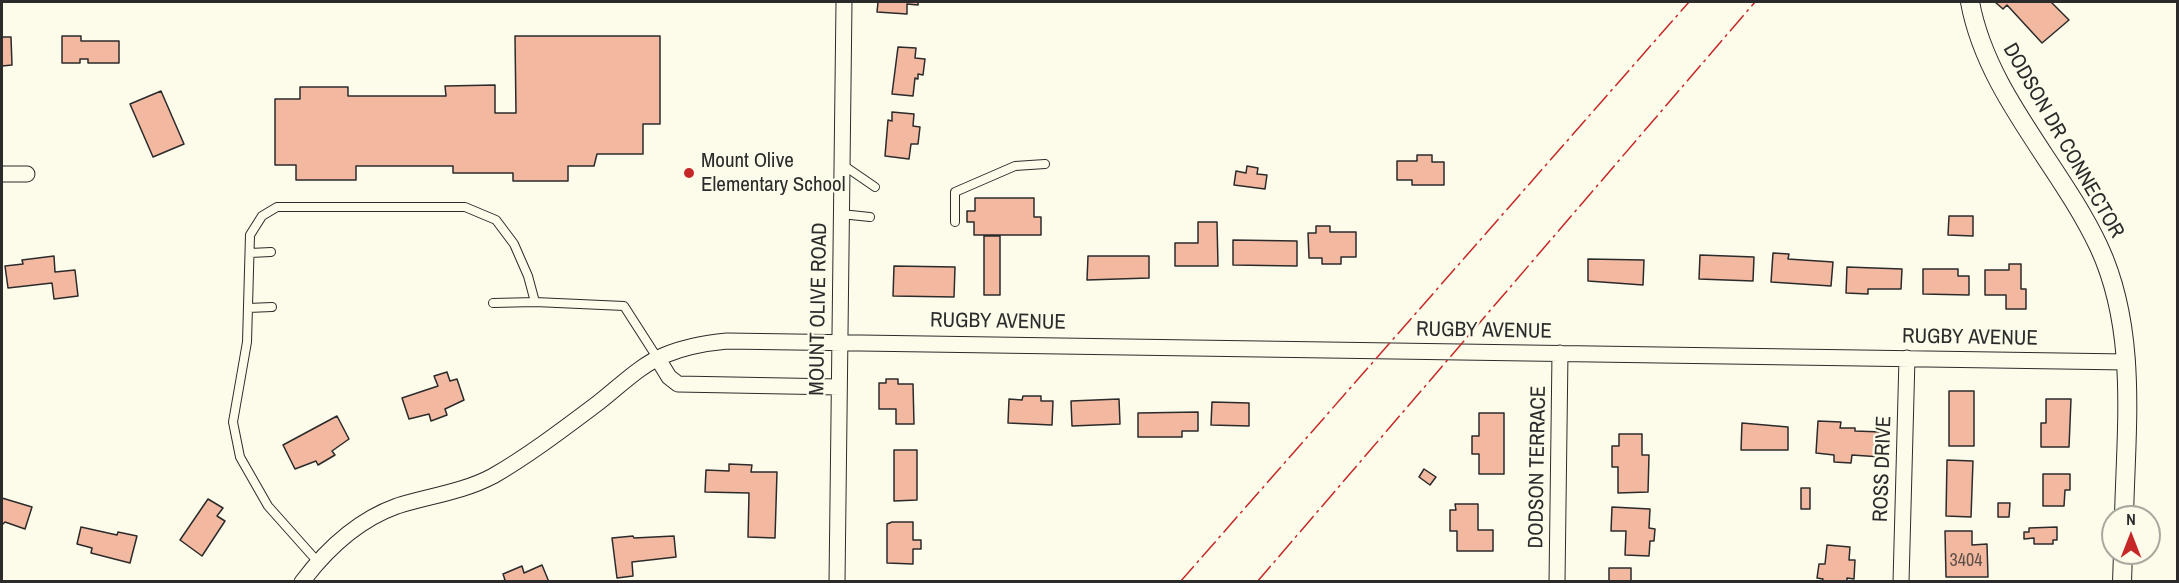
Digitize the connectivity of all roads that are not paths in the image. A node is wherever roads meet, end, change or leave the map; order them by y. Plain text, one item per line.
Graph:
1 (844, 2) edge
2 (1970, 2) edge
3 (842, 164) junction
4 (1044, 164) dead end
5 (2, 174) edge
6 (27, 174) dead end
7 (875, 187) dead end
8 (841, 214) junction
9 (870, 217) dead end
10 (955, 222) dead end
11 (271, 252) dead end
12 (250, 253) junction
13 (535, 302) junction
14 (493, 303) dead end
15 (272, 307) dead end
16 (248, 308) junction
17 (840, 340) junction
18 (1560, 353) junction
19 (1907, 358) junction
20 (658, 359) junction
21 (2127, 362) junction
22 (839, 387) junction
23 (2124, 505) edge
24 (317, 561) junction
25 (2123, 565) edge
26 (302, 582) edge
27 (837, 582) edge
28 (1557, 582) edge
29 (1901, 582) edge
30 (2122, 582) edge

1 - 3 street, MOUNT OLIVE ROAD
2 - 21 street, DODSON DR CONNECTOR
3 - 7 lane
3 - 8 street, MOUNT OLIVE ROAD
4 - 10 lane
5 - 6 street
8 - 9 lane
8 - 17 street, MOUNT OLIVE ROAD
11 - 12 lane
12 - 13 lane
12 - 16 lane
13 - 14 lane
13 - 20 lane
15 - 16 lane
16 - 24 lane
17 - 18 street, RUGBY AVENUE
17 - 20 street, RUGBY AVENUE
17 - 22 street, MOUNT OLIVE ROAD
18 - 19 street, RUGBY AVENUE
18 - 28 street, DODSON TERRACE
19 - 21 street, RUGBY AVENUE
19 - 29 street, ROSS DRIVE
20 - 22 street
20 - 24 street, RUGBY AVENUE
21 - 23 street, DODSON DR CONNECTOR
22 - 27 street, MOUNT OLIVE ROAD
24 - 26 street, RUGBY AVENUE
25 - 30 street

